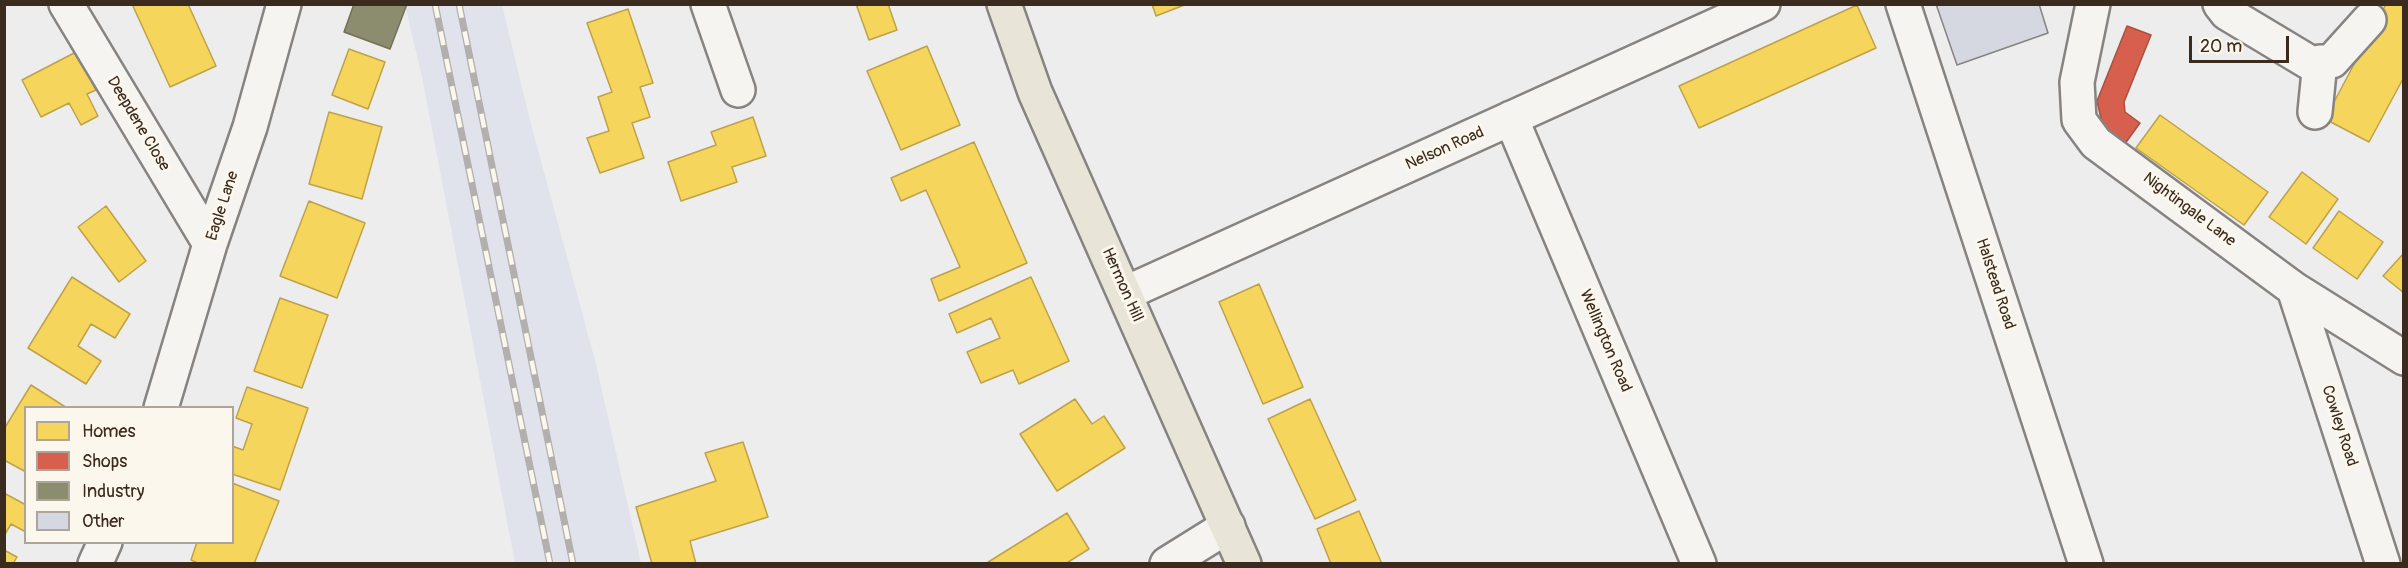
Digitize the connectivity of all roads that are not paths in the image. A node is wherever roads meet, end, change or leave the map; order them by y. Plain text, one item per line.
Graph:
1 (66, 4) edge
2 (284, 4) edge
3 (708, 4) edge
4 (1004, 4) edge
5 (1763, 4) edge
6 (1903, 4) edge
7 (2093, 4) edge
8 (2220, 4) edge
9 (2368, 20) dead end
10 (2320, 63) junction
11 (738, 90) dead end
12 (2315, 112) dead end
13 (1511, 118) junction
14 (210, 244) junction
15 (2294, 289) junction
16 (1126, 293) junction
17 (2403, 358) edge
18 (162, 406) edge
19 (1228, 526) junction
20 (105, 544) edge
21 (95, 564) edge
22 (1167, 564) edge
23 (1244, 564) edge
24 (1699, 564) edge
25 (2086, 564) edge
26 (2383, 564) edge

1 - 14 street, Deepdene Close
2 - 14 street, Eagle Lane
3 - 11 street
4 - 16 main road, Hermon Hill
5 - 13 street, Nelson Road
6 - 25 street, Halstead Road
7 - 15 street, Nightingale Lane
8 - 10 street
9 - 10 street
10 - 12 street
13 - 16 street, Nelson Road
13 - 24 street, Wellington Road
14 - 18 street, Eagle Lane
15 - 17 street, Nightingale Lane
15 - 26 street, Cowley Road
16 - 19 main road, Hermon Hill
19 - 22 street
19 - 23 main road, Hermon Hill
20 - 21 street

